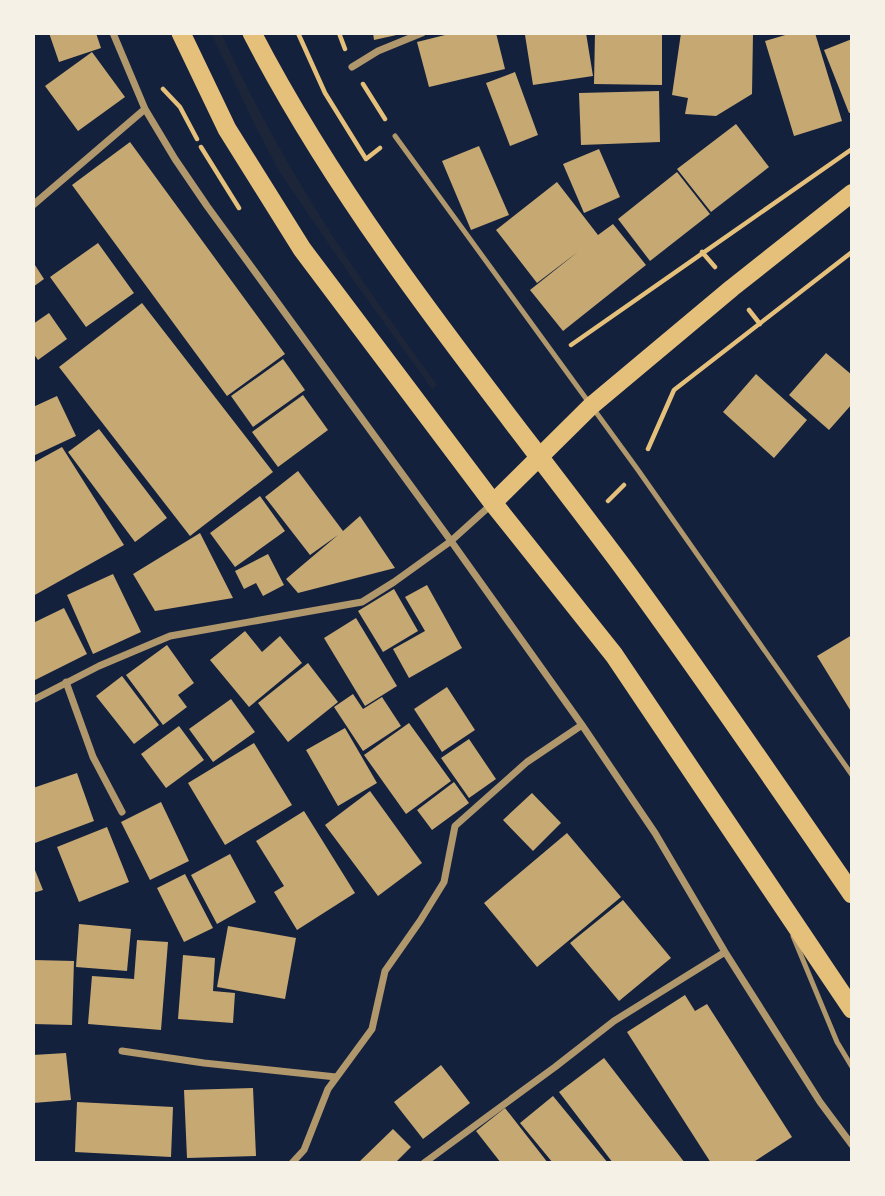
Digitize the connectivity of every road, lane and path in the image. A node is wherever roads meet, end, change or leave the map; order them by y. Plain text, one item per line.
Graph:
1 (113, 33) edge
2 (181, 33) edge
3 (252, 33) edge
4 (262, 33) edge
5 (298, 33) edge
6 (339, 33) edge
7 (422, 33) edge
8 (268, 64) junction
9 (352, 67) junction
10 (326, 93) junction
11 (320, 97) dead end
12 (145, 109) junction
13 (395, 136) junction
14 (852, 149) edge
15 (852, 192) edge
16 (33, 205) edge
17 (852, 252) edge
18 (555, 356) junction
19 (591, 406) junction
20 (539, 458) junction
21 (638, 470) junction
22 (493, 503) junction
23 (587, 521) junction
24 (451, 541) junction
25 (66, 682) junction
26 (33, 700) edge
27 (582, 725) junction
28 (852, 775) edge
29 (122, 812) dead end
30 (852, 894) edge
31 (776, 896) junction
32 (725, 952) junction
33 (852, 1009) edge
34 (122, 1051) dead end
35 (852, 1067) edge
36 (336, 1077) junction
37 (852, 1145) edge
38 (292, 1163) edge
39 (424, 1163) edge

1 - 12 street
2 - 22 highway
3 - 8 highway
4 - 8 lane
5 - 10 path
6 - 9 path
7 - 9 street
8 - 20 highway
9 - 13 path
10 - 11 path
10 - 13 path
12 - 16 street
12 - 24 street
13 - 18 lane
14 - 18 path
15 - 19 main road
17 - 21 path
18 - 19 lane
19 - 20 main road
19 - 21 lane
20 - 22 main road
20 - 23 highway
21 - 23 path
21 - 28 lane
22 - 24 street
22 - 31 highway
23 - 30 highway
24 - 25 street
24 - 27 street
25 - 26 street
25 - 29 street
27 - 32 street
27 - 36 street
31 - 33 highway
31 - 35 lane
32 - 37 street
32 - 39 street
34 - 36 street
36 - 38 street

